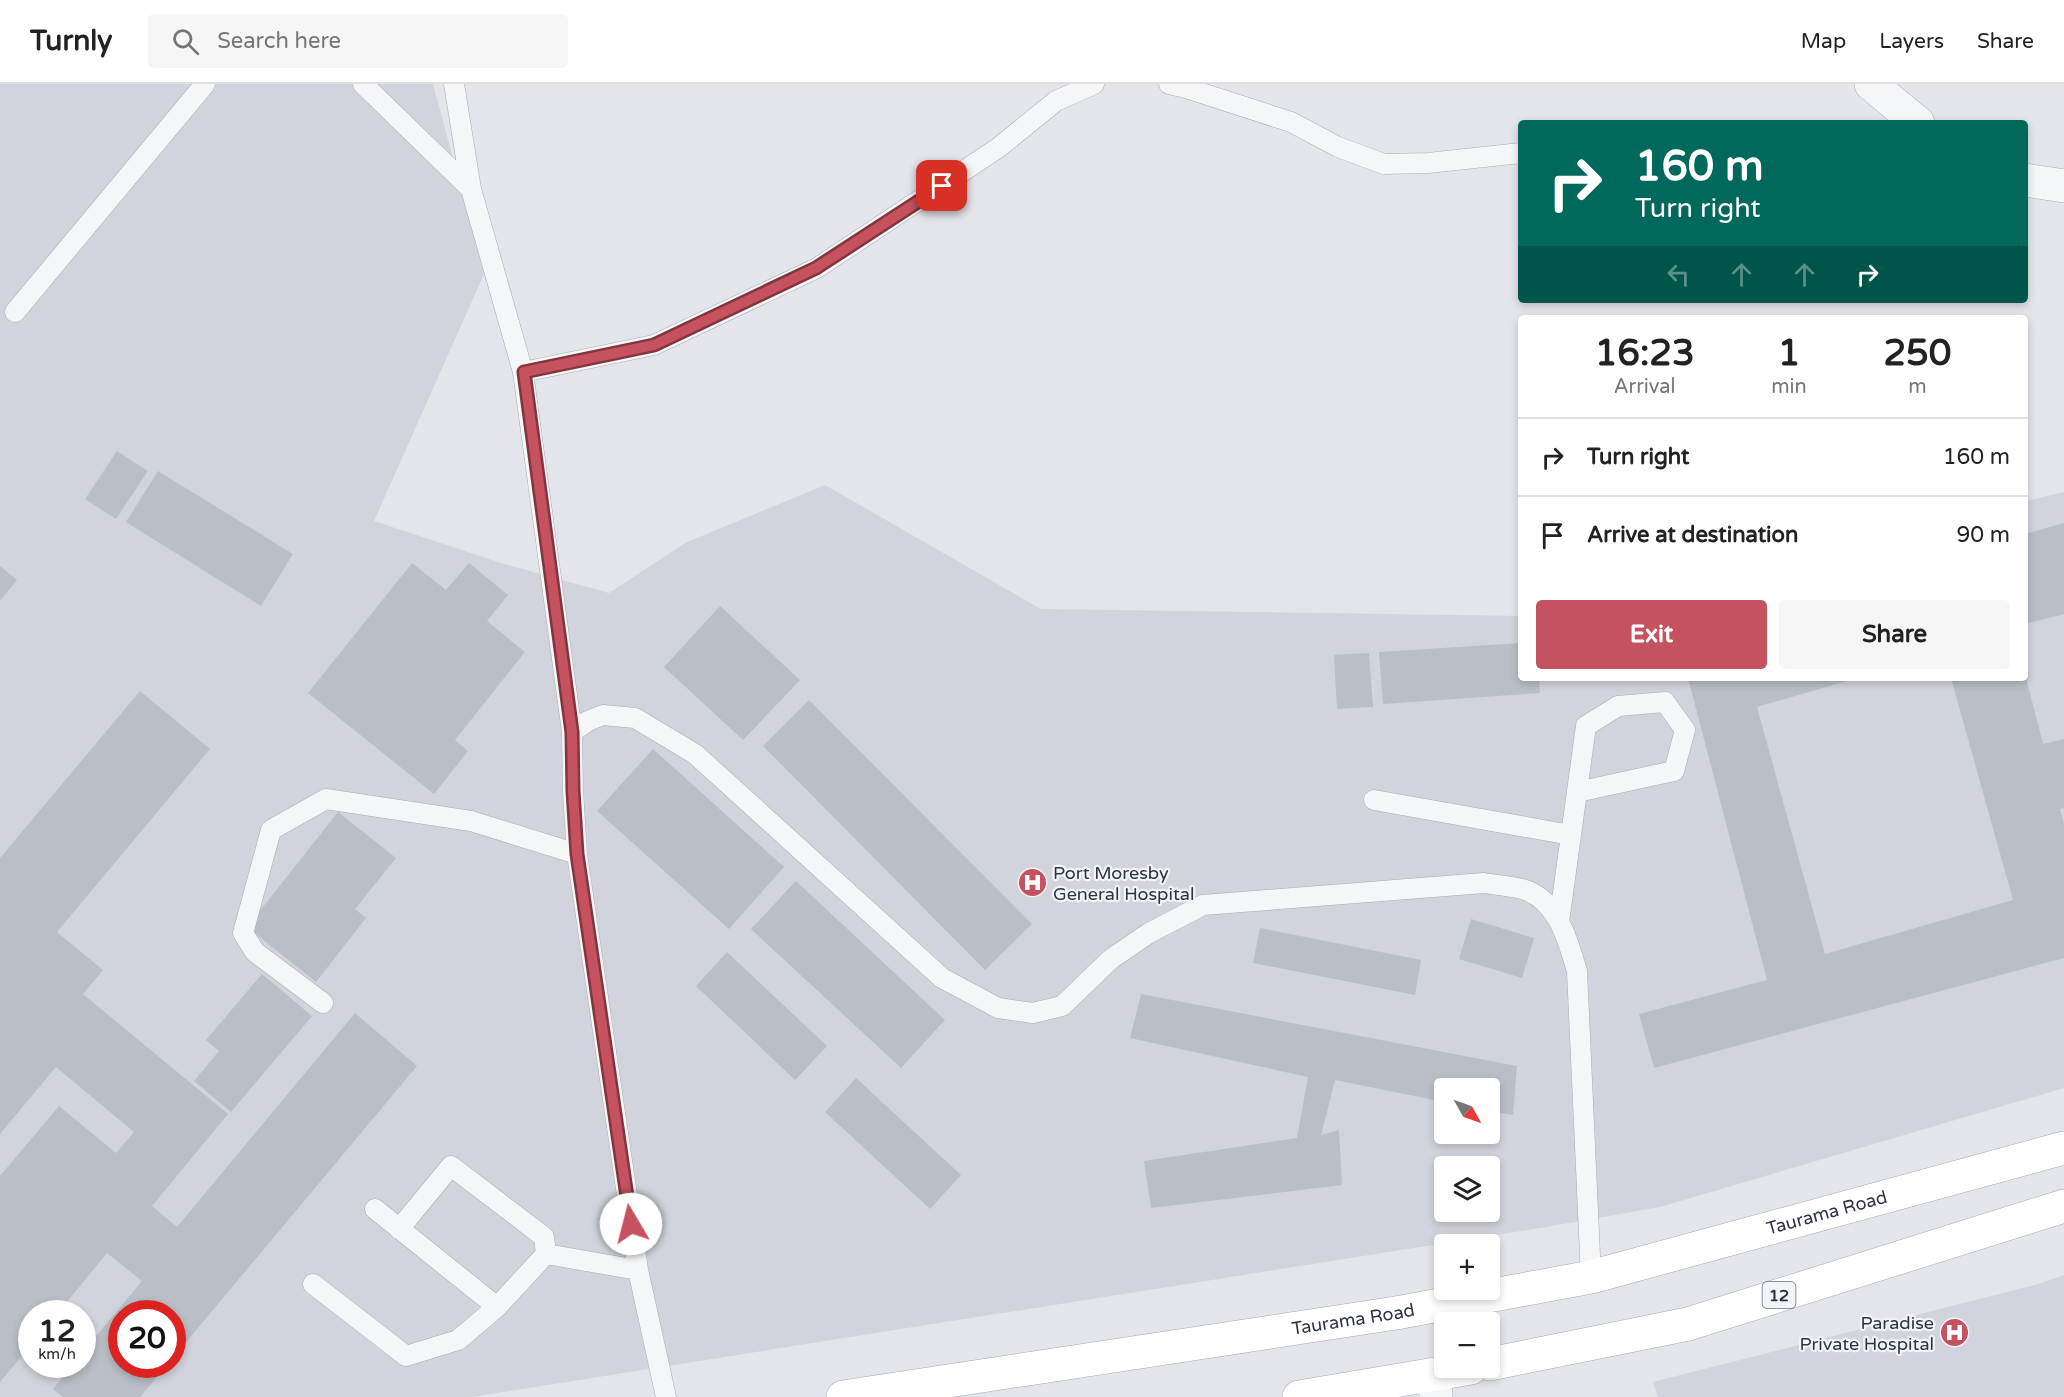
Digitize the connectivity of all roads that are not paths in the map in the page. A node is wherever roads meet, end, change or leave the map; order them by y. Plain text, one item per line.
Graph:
1 (206, 84) edge
2 (363, 84) edge
3 (454, 84) edge
4 (1094, 84) edge
5 (1169, 84) edge
6 (1870, 84) edge
7 (1914, 120) edge
8 (1518, 153) edge
9 (2028, 180) edge
10 (2064, 186) edge
11 (471, 189) junction
12 (15, 312) dead end
13 (524, 372) junction
14 (572, 732) junction
15 (1577, 792) junction
16 (1374, 800) dead end
17 (1571, 835) junction
18 (577, 854) junction
19 (1559, 922) junction
20 (323, 1003) dead end
21 (2064, 1148) edge
22 (2064, 1206) edge
23 (375, 1209) dead end
24 (399, 1229) junction
25 (546, 1254) junction
26 (638, 1270) junction
27 (1591, 1277) junction
28 (313, 1284) dead end
29 (497, 1307) junction
30 (1500, 1362) edge
31 (1451, 1378) edge
32 (1435, 1386) edge
33 (666, 1397) edge
34 (843, 1397) edge
35 (1299, 1397) edge

1 - 12 lane
2 - 11 lane
3 - 11 lane
4 - 13 lane
5 - 8 lane
6 - 7 street
9 - 10 street
11 - 13 lane
13 - 14 lane
14 - 18 lane
14 - 19 lane
15 - 15 lane
15 - 17 lane
16 - 17 lane
17 - 19 lane
18 - 20 lane
18 - 26 lane
19 - 27 lane
21 - 27 main road, Taurama Road
22 - 30 main road, 12
23 - 24 lane
24 - 25 lane
24 - 29 lane
25 - 26 lane
25 - 29 lane
26 - 33 lane
27 - 34 main road, Taurama Road
28 - 29 lane
31 - 32 main road
32 - 35 main road

